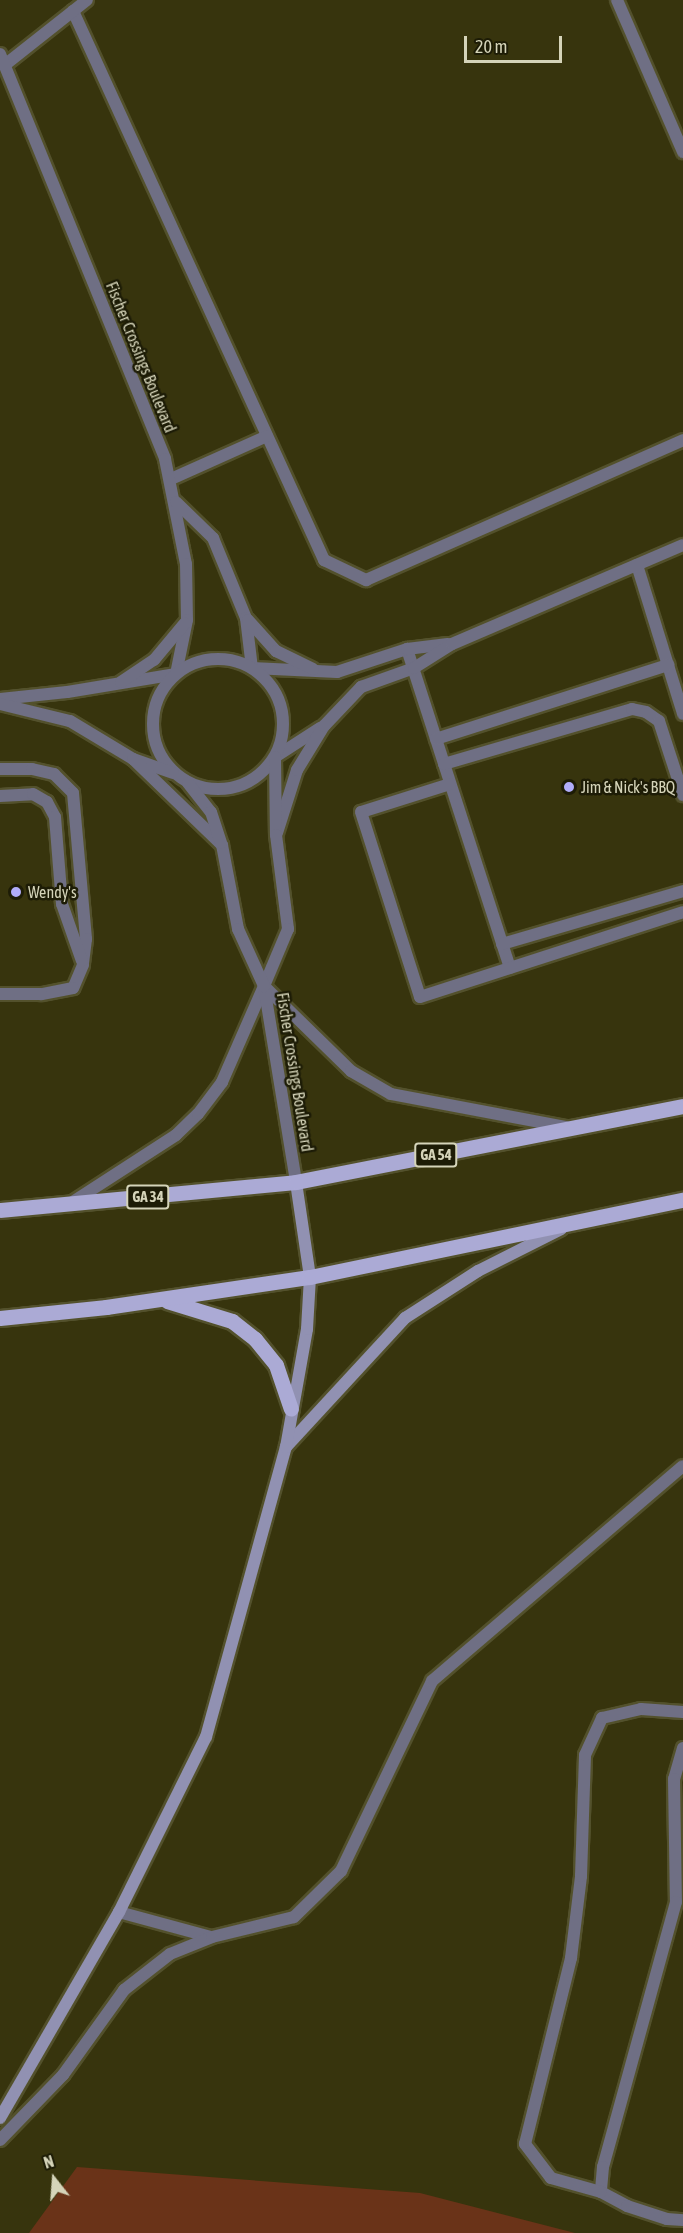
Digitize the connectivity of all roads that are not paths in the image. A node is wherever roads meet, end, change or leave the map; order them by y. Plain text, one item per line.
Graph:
1 (87, 0) edge
2 (617, 0) edge
3 (73, 11) junction
4 (2, 60) edge
5 (683, 152) edge
6 (267, 436) junction
7 (683, 440) edge
8 (171, 479) junction
9 (176, 502) junction
10 (683, 545) edge
11 (637, 565) junction
12 (246, 618) junction
13 (188, 620) junction
14 (452, 644) junction
15 (408, 649) junction
16 (668, 665) junction
17 (252, 668) junction
18 (414, 668) junction
19 (313, 669) junction
20 (176, 674) junction
21 (118, 684) junction
22 (0, 699) edge
23 (0, 704) edge
24 (683, 714) edge
25 (324, 726) junction
26 (436, 739) junction
27 (275, 757) junction
28 (133, 759) junction
29 (444, 764) junction
30 (0, 769) edge
31 (173, 773) junction
32 (188, 783) junction
33 (450, 784) junction
34 (683, 795) edge
35 (0, 796) edge
36 (276, 835) junction
37 (222, 845) junction
38 (683, 891) edge
39 (683, 912) edge
40 (502, 944) junction
41 (83, 965) junction
42 (510, 968) junction
43 (264, 986) junction
44 (0, 994) edge
45 (683, 1106) edge
46 (577, 1129) junction
47 (296, 1182) junction
48 (683, 1200) edge
49 (70, 1204) junction
50 (0, 1210) edge
51 (569, 1225) junction
52 (310, 1277) junction
53 (161, 1299) junction
54 (0, 1318) edge
55 (291, 1410) junction
56 (286, 1448) junction
57 (683, 1466) edge
58 (683, 1712) edge
59 (683, 1748) edge
60 (119, 1912) junction
61 (212, 1937) junction
62 (0, 2118) edge
63 (0, 2140) edge
64 (601, 2192) junction
65 (683, 2220) edge

1 - 3 street
2 - 5 street
3 - 4 street
3 - 6 street
4 - 8 street, Fischer Crossings Boulevard
6 - 7 street
6 - 8 street
8 - 9 street, Fischer Crossings Boulevard
9 - 12 street
9 - 13 street, Fischer Crossings Boulevard
10 - 11 street
11 - 14 street
11 - 16 street
12 - 17 street
12 - 19 street
13 - 20 street, Fischer Crossings Boulevard
13 - 21 street
14 - 15 street
14 - 18 street
15 - 18 street
15 - 19 street
16 - 24 street
16 - 26 street
17 - 19 street
17 - 20 street
17 - 27 street
18 - 25 street
18 - 26 street
20 - 21 street
20 - 31 street
21 - 22 street
23 - 28 street
25 - 27 street
25 - 36 street
26 - 29 street
27 - 32 street
27 - 36 street, Fischer Crossings Boulevard
28 - 31 street
28 - 37 street
29 - 33 street
29 - 34 street
30 - 41 street
31 - 32 street
32 - 37 street
33 - 40 street
33 - 42 street
35 - 41 street
36 - 43 street, Fischer Crossings Boulevard
37 - 43 street
38 - 40 street
39 - 42 street
40 - 42 street
41 - 44 street
43 - 46 street
43 - 47 street, Fischer Crossings Boulevard
43 - 49 street
45 - 46 main road, GA 54
46 - 47 main road, GA 54
47 - 49 main road, GA 34
47 - 52 main road
48 - 51 main road
49 - 50 main road, GA 34
51 - 52 main road
51 - 56 main road
52 - 53 main road
52 - 55 main road
53 - 54 main road
53 - 55 main road
55 - 56 main road
56 - 60 main road
57 - 61 street
58 - 64 street
59 - 64 street
60 - 61 street
60 - 62 main road
61 - 63 street
64 - 65 street

